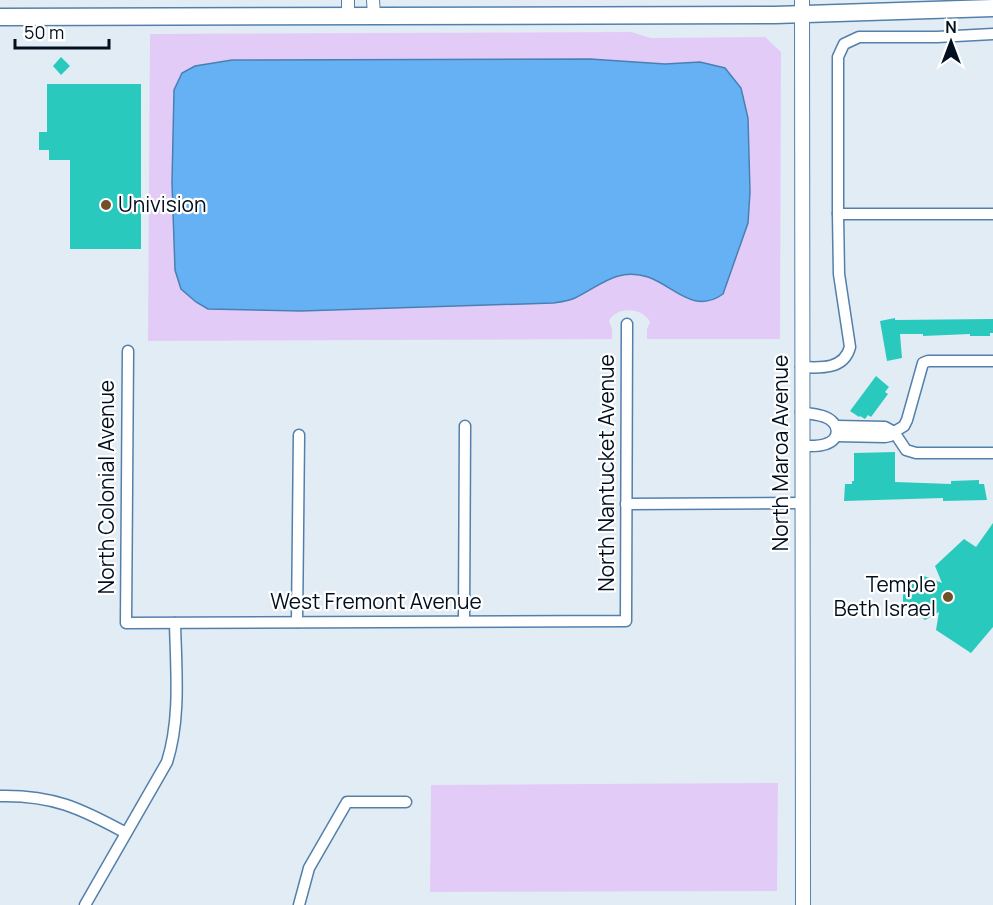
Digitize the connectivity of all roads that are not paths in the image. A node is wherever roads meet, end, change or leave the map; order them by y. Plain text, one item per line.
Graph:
1 (802, 7) edge
2 (348, 8) edge
3 (374, 8) edge
4 (993, 8) edge
5 (0, 17) edge
6 (993, 34) edge
7 (838, 214) junction
8 (993, 214) edge
9 (627, 324) dead end
10 (128, 351) dead end
11 (993, 360) edge
12 (801, 367) junction
13 (801, 412) junction
14 (465, 426) dead end
15 (837, 431) junction
16 (894, 432) junction
17 (299, 435) dead end
18 (802, 447) junction
19 (993, 453) edge
20 (802, 503) junction
21 (626, 504) junction
22 (464, 621) junction
23 (626, 621) joint
24 (126, 622) joint
25 (175, 622) junction
26 (297, 622) junction
27 (0, 796) edge
28 (406, 802) dead end
29 (126, 833) junction
30 (85, 905) edge
31 (299, 905) edge
32 (802, 905) edge

1 - 3 main road
1 - 4 main road
1 - 12 main road, North Maroa Avenue
2 - 3 main road
2 - 5 main road
6 - 7 street
7 - 8 street
7 - 12 street
9 - 21 street, North Nantucket Avenue
10 - 24 street, North Colonial Avenue
11 - 16 street
12 - 13 main road, North Maroa Avenue
13 - 15 street
13 - 18 main road, North Maroa Avenue
14 - 22 street
15 - 16 street
15 - 18 street
16 - 19 street
17 - 26 street
18 - 20 main road, North Maroa Avenue
20 - 21 street
20 - 32 main road, North Maroa Avenue
21 - 23 street, North Nantucket Avenue
22 - 23 street, West Fremont Avenue
22 - 26 street, West Fremont Avenue
24 - 25 street, West Fremont Avenue
25 - 26 street, West Fremont Avenue
25 - 29 street
27 - 29 street
28 - 31 street
29 - 30 street

